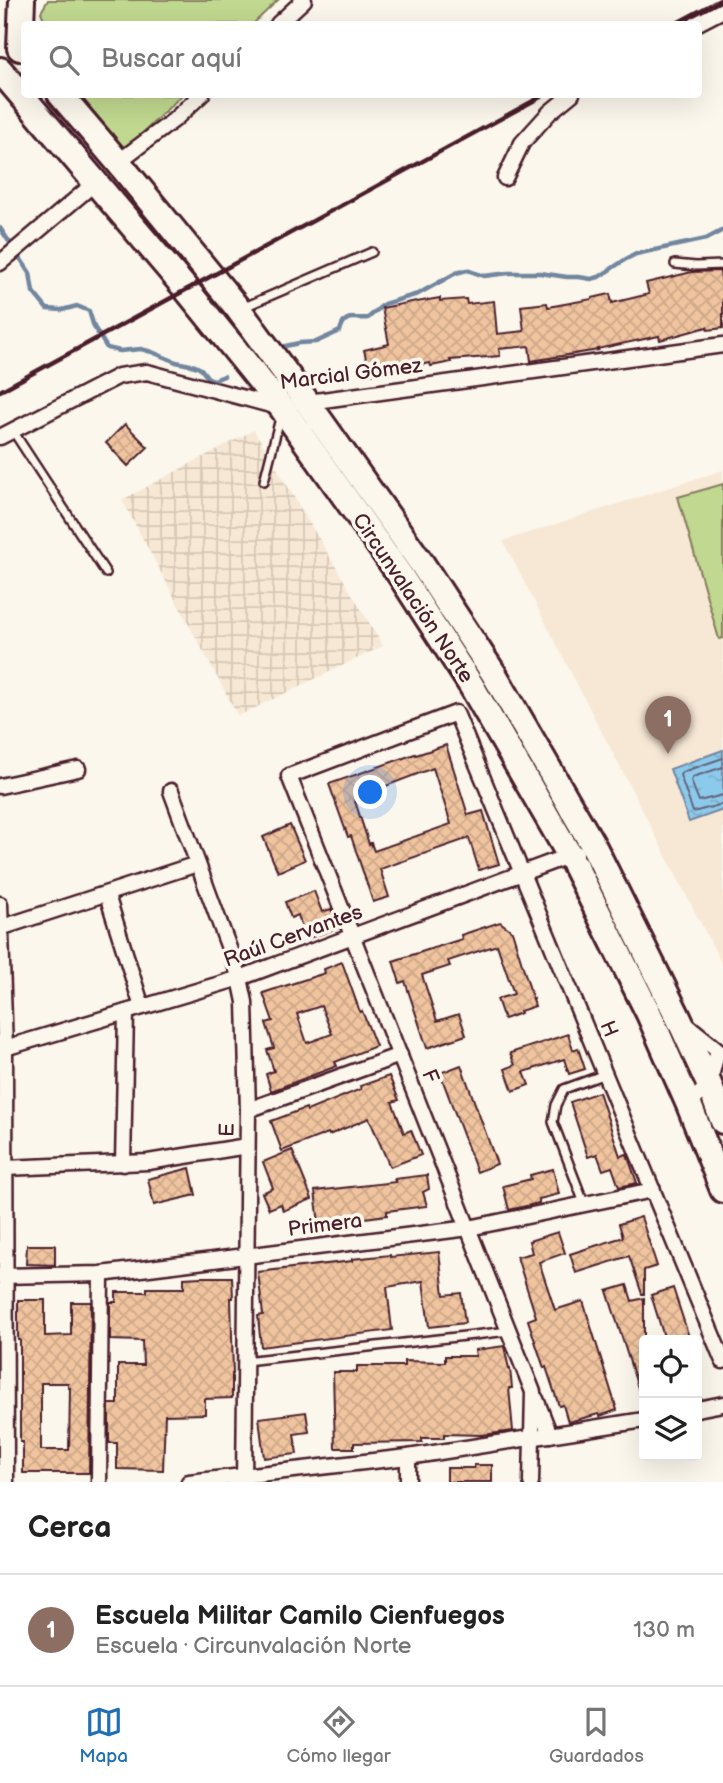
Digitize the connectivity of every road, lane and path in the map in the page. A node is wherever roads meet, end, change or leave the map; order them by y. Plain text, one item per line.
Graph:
1 (22, 0) edge
2 (304, 0) edge
3 (723, 10) edge
4 (22, 21) edge
5 (281, 21) edge
6 (702, 21) edge
7 (0, 24) edge
8 (21, 50) edge
9 (0, 70) edge
10 (21, 95) edge
11 (24, 98) edge
12 (63, 98) edge
13 (198, 98) edge
14 (567, 98) edge
15 (118, 162) junction
16 (505, 178) dead end
17 (96, 183) junction
18 (372, 252) dead end
19 (5, 259) edge
20 (675, 264) dead end
21 (723, 265) edge
22 (239, 310) junction
23 (723, 345) edge
24 (307, 402) junction
25 (282, 408) junction
26 (6, 433) edge
27 (264, 481) dead end
28 (106, 573) dead end
29 (78, 769) dead end
30 (289, 776) joint
31 (0, 786) edge
32 (171, 791) dead end
33 (594, 847) junction
34 (570, 856) junction
35 (197, 864) junction
36 (523, 873) junction
37 (107, 895) junction
38 (0, 904) edge
39 (1, 928) edge
40 (353, 937) junction
41 (240, 978) junction
42 (142, 1007) junction
43 (126, 1012) junction
44 (649, 1014) junction
45 (678, 1017) junction
46 (2, 1047) edge
47 (721, 1048) edge
48 (400, 1055) junction
49 (605, 1074) junction
50 (709, 1084) junction
51 (689, 1105) junction
52 (248, 1110) junction
53 (723, 1121) edge
54 (247, 1146) junction
55 (123, 1164) junction
56 (5, 1168) junction
57 (653, 1190) junction
58 (723, 1190) edge
59 (584, 1203) junction
60 (468, 1228) junction
61 (247, 1256) junction
62 (101, 1274) junction
63 (3, 1276) edge
64 (509, 1331) junction
65 (246, 1361) junction
66 (723, 1361) edge
67 (533, 1392) junction
68 (723, 1404) edge
69 (702, 1408) edge
70 (639, 1421) edge
71 (550, 1435) junction
72 (532, 1438) junction
73 (408, 1457) junction
74 (244, 1479) edge
75 (6, 1482) edge
76 (99, 1482) edge
77 (189, 1482) edge
78 (408, 1482) edge
79 (531, 1482) edge

1 - 4 highway
2 - 5 street
3 - 6 street
7 - 8 highway
9 - 10 highway, Circunvalación Norte
11 - 17 highway, Circunvalación Norte
12 - 15 highway, Circunvalación Norte
13 - 15 street
14 - 16 street
15 - 22 highway, Circunvalación Norte
17 - 19 street
17 - 25 highway, Circunvalación Norte
18 - 22 lane
20 - 21 lane
22 - 24 highway, Circunvalación Norte
23 - 24 street, Marcial Gómez
24 - 25 street, Marcial Gómez
24 - 33 highway, Circunvalación Norte
25 - 26 street, Marcial Gómez
25 - 27 lane
25 - 34 highway, Circunvalación Norte
26 - 28 lane
29 - 31 street
30 - 36 street, H
30 - 40 street, F
32 - 35 street, E
33 - 34 street, Raúl Cervantes
33 - 45 highway, Circunvalación Norte
34 - 36 street, Raúl Cervantes
34 - 44 highway, Circunvalación Norte
35 - 37 street
35 - 41 street, E
36 - 40 street, Raúl Cervantes
36 - 49 street, H
37 - 39 street
37 - 42 street
38 - 39 street
39 - 46 street
40 - 41 street, Raúl Cervantes
40 - 48 street, F
41 - 42 street, Raúl Cervantes
41 - 52 street, E
42 - 43 street, Raúl Cervantes
43 - 46 street, Raúl Cervantes
43 - 55 street
44 - 45 street
44 - 51 highway, Circunvalación Norte
45 - 47 street
45 - 50 highway, Circunvalación Norte
46 - 56 street
47 - 50 street
48 - 52 street
48 - 60 street, F
49 - 57 street, H
49 - 59 lane
50 - 51 street
50 - 53 highway, Circunvalación Norte
51 - 58 highway, Circunvalación Norte
52 - 54 street, E
54 - 55 street
54 - 61 street, E
55 - 56 street
56 - 63 street
57 - 59 street, Primera
57 - 66 street, H
59 - 60 street, Primera
60 - 61 street, Primera
60 - 64 street, F
61 - 62 street, Primera
61 - 65 street, E
62 - 63 street, Primera
62 - 76 street
63 - 75 street
64 - 65 lane
64 - 67 street, F
65 - 74 street, E
67 - 71 street, F
67 - 72 street, F
68 - 69 street
70 - 71 street
71 - 72 street
72 - 73 street
72 - 79 street, F
73 - 74 street
73 - 78 street
74 - 77 street

